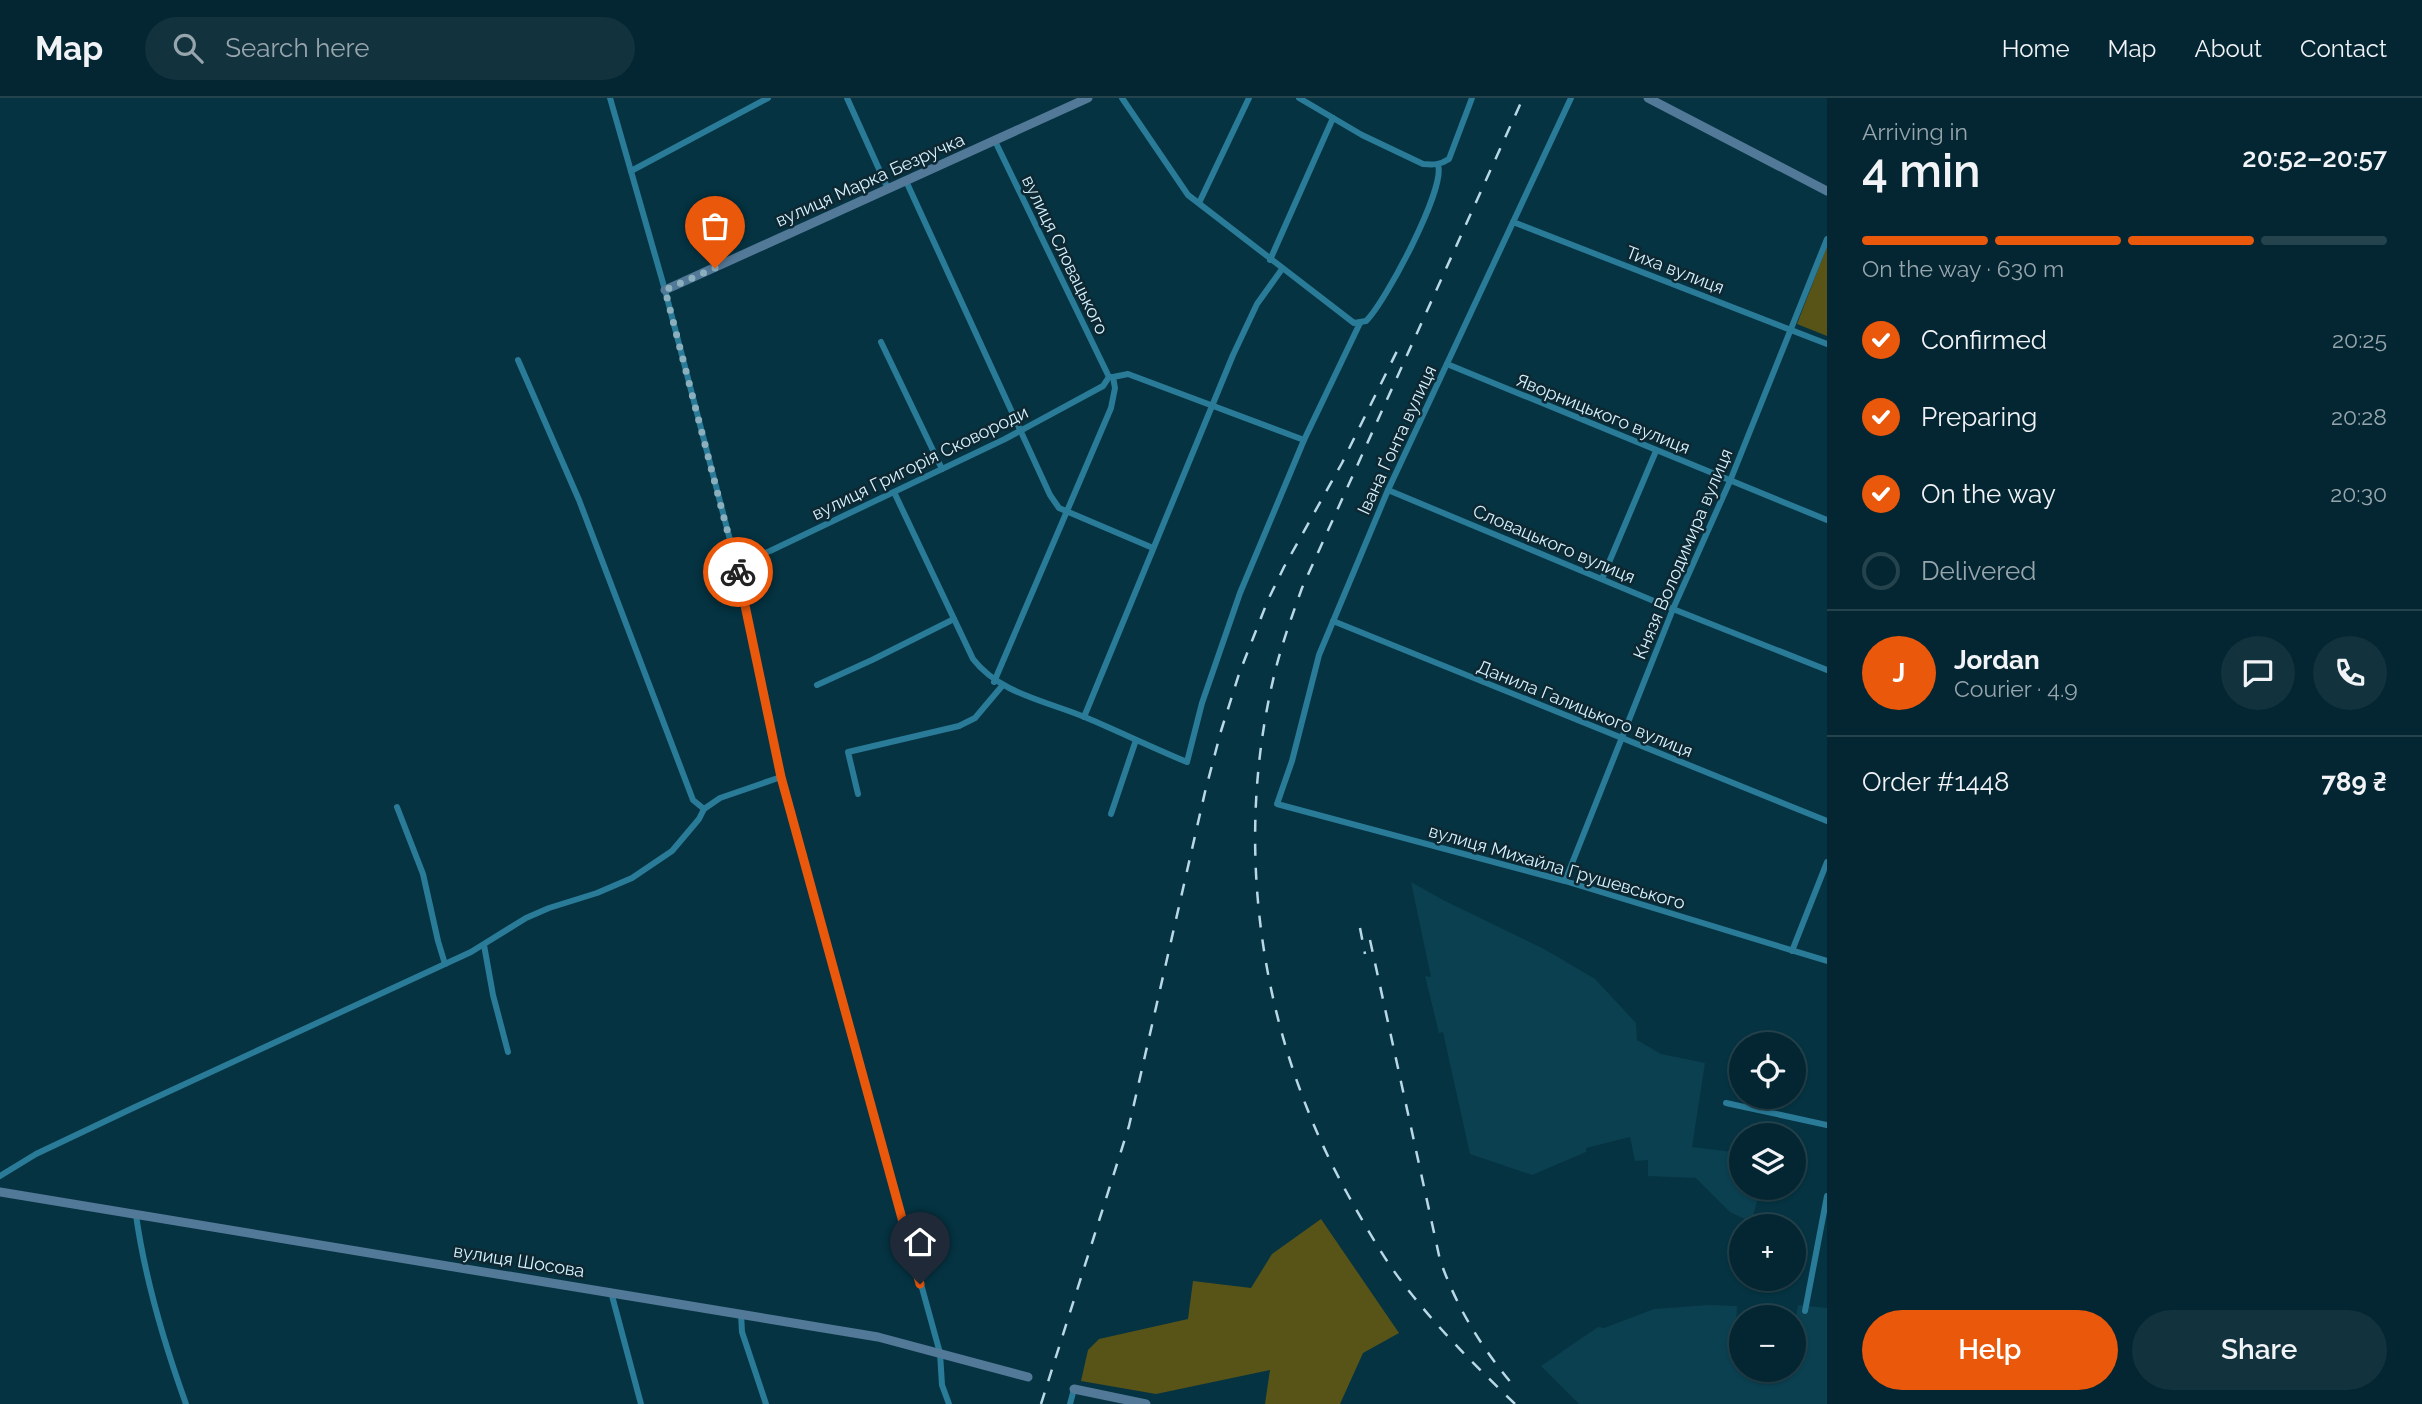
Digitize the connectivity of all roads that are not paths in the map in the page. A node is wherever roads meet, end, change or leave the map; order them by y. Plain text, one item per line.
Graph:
1 (610, 98) edge
2 (768, 98) edge
3 (847, 98) edge
4 (1088, 98) edge
5 (1122, 98) edge
6 (1249, 98) edge
7 (1298, 98) edge
8 (1472, 98) edge
9 (1572, 98) edge
10 (1647, 98) edge
11 (1333, 118) junction
12 (995, 141) junction
13 (1438, 165) junction
14 (631, 171) junction
15 (906, 181) junction
16 (888, 189) junction
17 (1827, 191) edge
18 (1199, 203) junction
19 (1513, 222) junction
20 (1827, 239) edge
21 (1270, 260) junction
22 (1282, 269) junction
23 (665, 290) junction
24 (1360, 323) junction
25 (1791, 329) junction
26 (881, 342) dead end
27 (1827, 344) edge
28 (518, 360) dead end
29 (1447, 364) junction
30 (1111, 377) junction
31 (1212, 405) junction
32 (1022, 430) junction
33 (1304, 440) junction
34 (1656, 451) junction
35 (942, 469) junction
36 (1730, 481) junction
37 (1388, 490) junction
38 (894, 492) junction
39 (1066, 511) junction
40 (1827, 520) edge
41 (1153, 548) junction
42 (736, 564) junction
43 (1602, 579) junction
44 (1673, 609) junction
45 (954, 619) junction
46 (1334, 621) junction
47 (1827, 670) edge
48 (994, 682) junction
49 (817, 685) dead end
50 (1002, 686) junction
51 (1084, 717) junction
52 (1620, 738) junction
53 (1136, 740) junction
54 (781, 777) junction
55 (858, 794) dead end
56 (1277, 804) joint
57 (397, 807) dead end
58 (704, 809) junction
59 (1111, 814) dead end
60 (1827, 821) edge
61 (1827, 862) edge
62 (1565, 881) junction
63 (484, 945) junction
64 (1792, 951) junction
65 (1827, 961) edge
66 (445, 964) junction
67 (508, 1052) dead end
68 (1726, 1103) dead end
69 (1827, 1125) edge
70 (0, 1177) edge
71 (0, 1192) edge
72 (1827, 1196) edge
73 (136, 1215) junction
74 (1825, 1219) edge
75 (611, 1292) junction
76 (1806, 1306) edge
77 (741, 1314) junction
78 (940, 1353) junction
79 (1028, 1377) dead end
80 (1074, 1389) joint
81 (186, 1404) edge
82 (641, 1404) edge
83 (765, 1404) edge
84 (949, 1404) edge
85 (1070, 1404) edge
86 (1146, 1404) edge

1 - 14 street
2 - 14 street
3 - 16 street
4 - 12 main road, вулиця Марка Безручка
5 - 18 street
6 - 18 street
7 - 11 street
8 - 13 street
9 - 19 street, Івана Ґонта вулиця
10 - 17 main road
11 - 13 street
11 - 21 street
12 - 15 main road, вулиця Марка Безручка
12 - 30 street, вулиця Словацького
13 - 24 street
14 - 23 street
15 - 16 main road, вулиця Марка Безручка
15 - 32 street
16 - 23 main road, вулиця Марка Безручка
18 - 21 street
19 - 25 street, Тиха вулиця
19 - 29 street, Івана Ґонта вулиця
20 - 25 street, Князя Володимира вулиця
21 - 22 street
22 - 24 street
22 - 31 street
23 - 42 street
24 - 33 street
25 - 27 street, Тиха вулиця
25 - 36 street, Князя Володимира вулиця
26 - 35 street
28 - 58 street
29 - 34 street, Яворницького вулиця
29 - 37 street, Івана Ґонта вулиця
30 - 31 street
30 - 32 street, вулиця Григорія Сковороди
30 - 39 street
31 - 33 street
31 - 41 street
32 - 35 street, вулиця Григорія Сковороди
32 - 39 street
33 - 53 street
34 - 36 street, Яворницького вулиця
34 - 43 street
35 - 38 street, вулиця Григорія Сковороди
36 - 40 street, Яворницького вулиця
36 - 44 street, Князя Володимира вулиця
37 - 43 street, Словацького вулиця
37 - 46 street, Івана Ґонта вулиця
38 - 42 street, вулиця Григорія Сковороди
38 - 45 street
39 - 41 street
39 - 48 street
41 - 51 street
42 - 54 street
43 - 44 street, Словацького вулиця
44 - 47 street, Словацького вулиця
44 - 52 street, Князя Володимира вулиця
45 - 48 street
45 - 49 street
46 - 52 street, Данила Галицького вулиця
46 - 56 street, Івана Ґонта вулиця
48 - 50 street
50 - 51 street
50 - 55 street
51 - 53 street
52 - 60 street, Данила Галицького вулиця
52 - 62 street, Князя Володимира вулиця
53 - 59 street
54 - 58 street
54 - 78 street
56 - 62 street, вулиця Михайла Грушевського
57 - 66 street
58 - 63 street
61 - 64 street
62 - 64 street, вулиця Михайла Грушевського
63 - 66 street
63 - 67 street
64 - 65 street, вулиця Михайла Грушевського
66 - 70 street
68 - 69 street
71 - 73 main road, вулиця Шосова
72 - 74 street
73 - 75 main road, вулиця Шосова
73 - 81 street
74 - 76 street
75 - 77 main road, вулиця Шосова
75 - 82 street
77 - 78 main road, вулиця Шосова
77 - 83 street
78 - 79 main road, вулиця Шосова
78 - 84 street
80 - 85 street
80 - 86 main road

